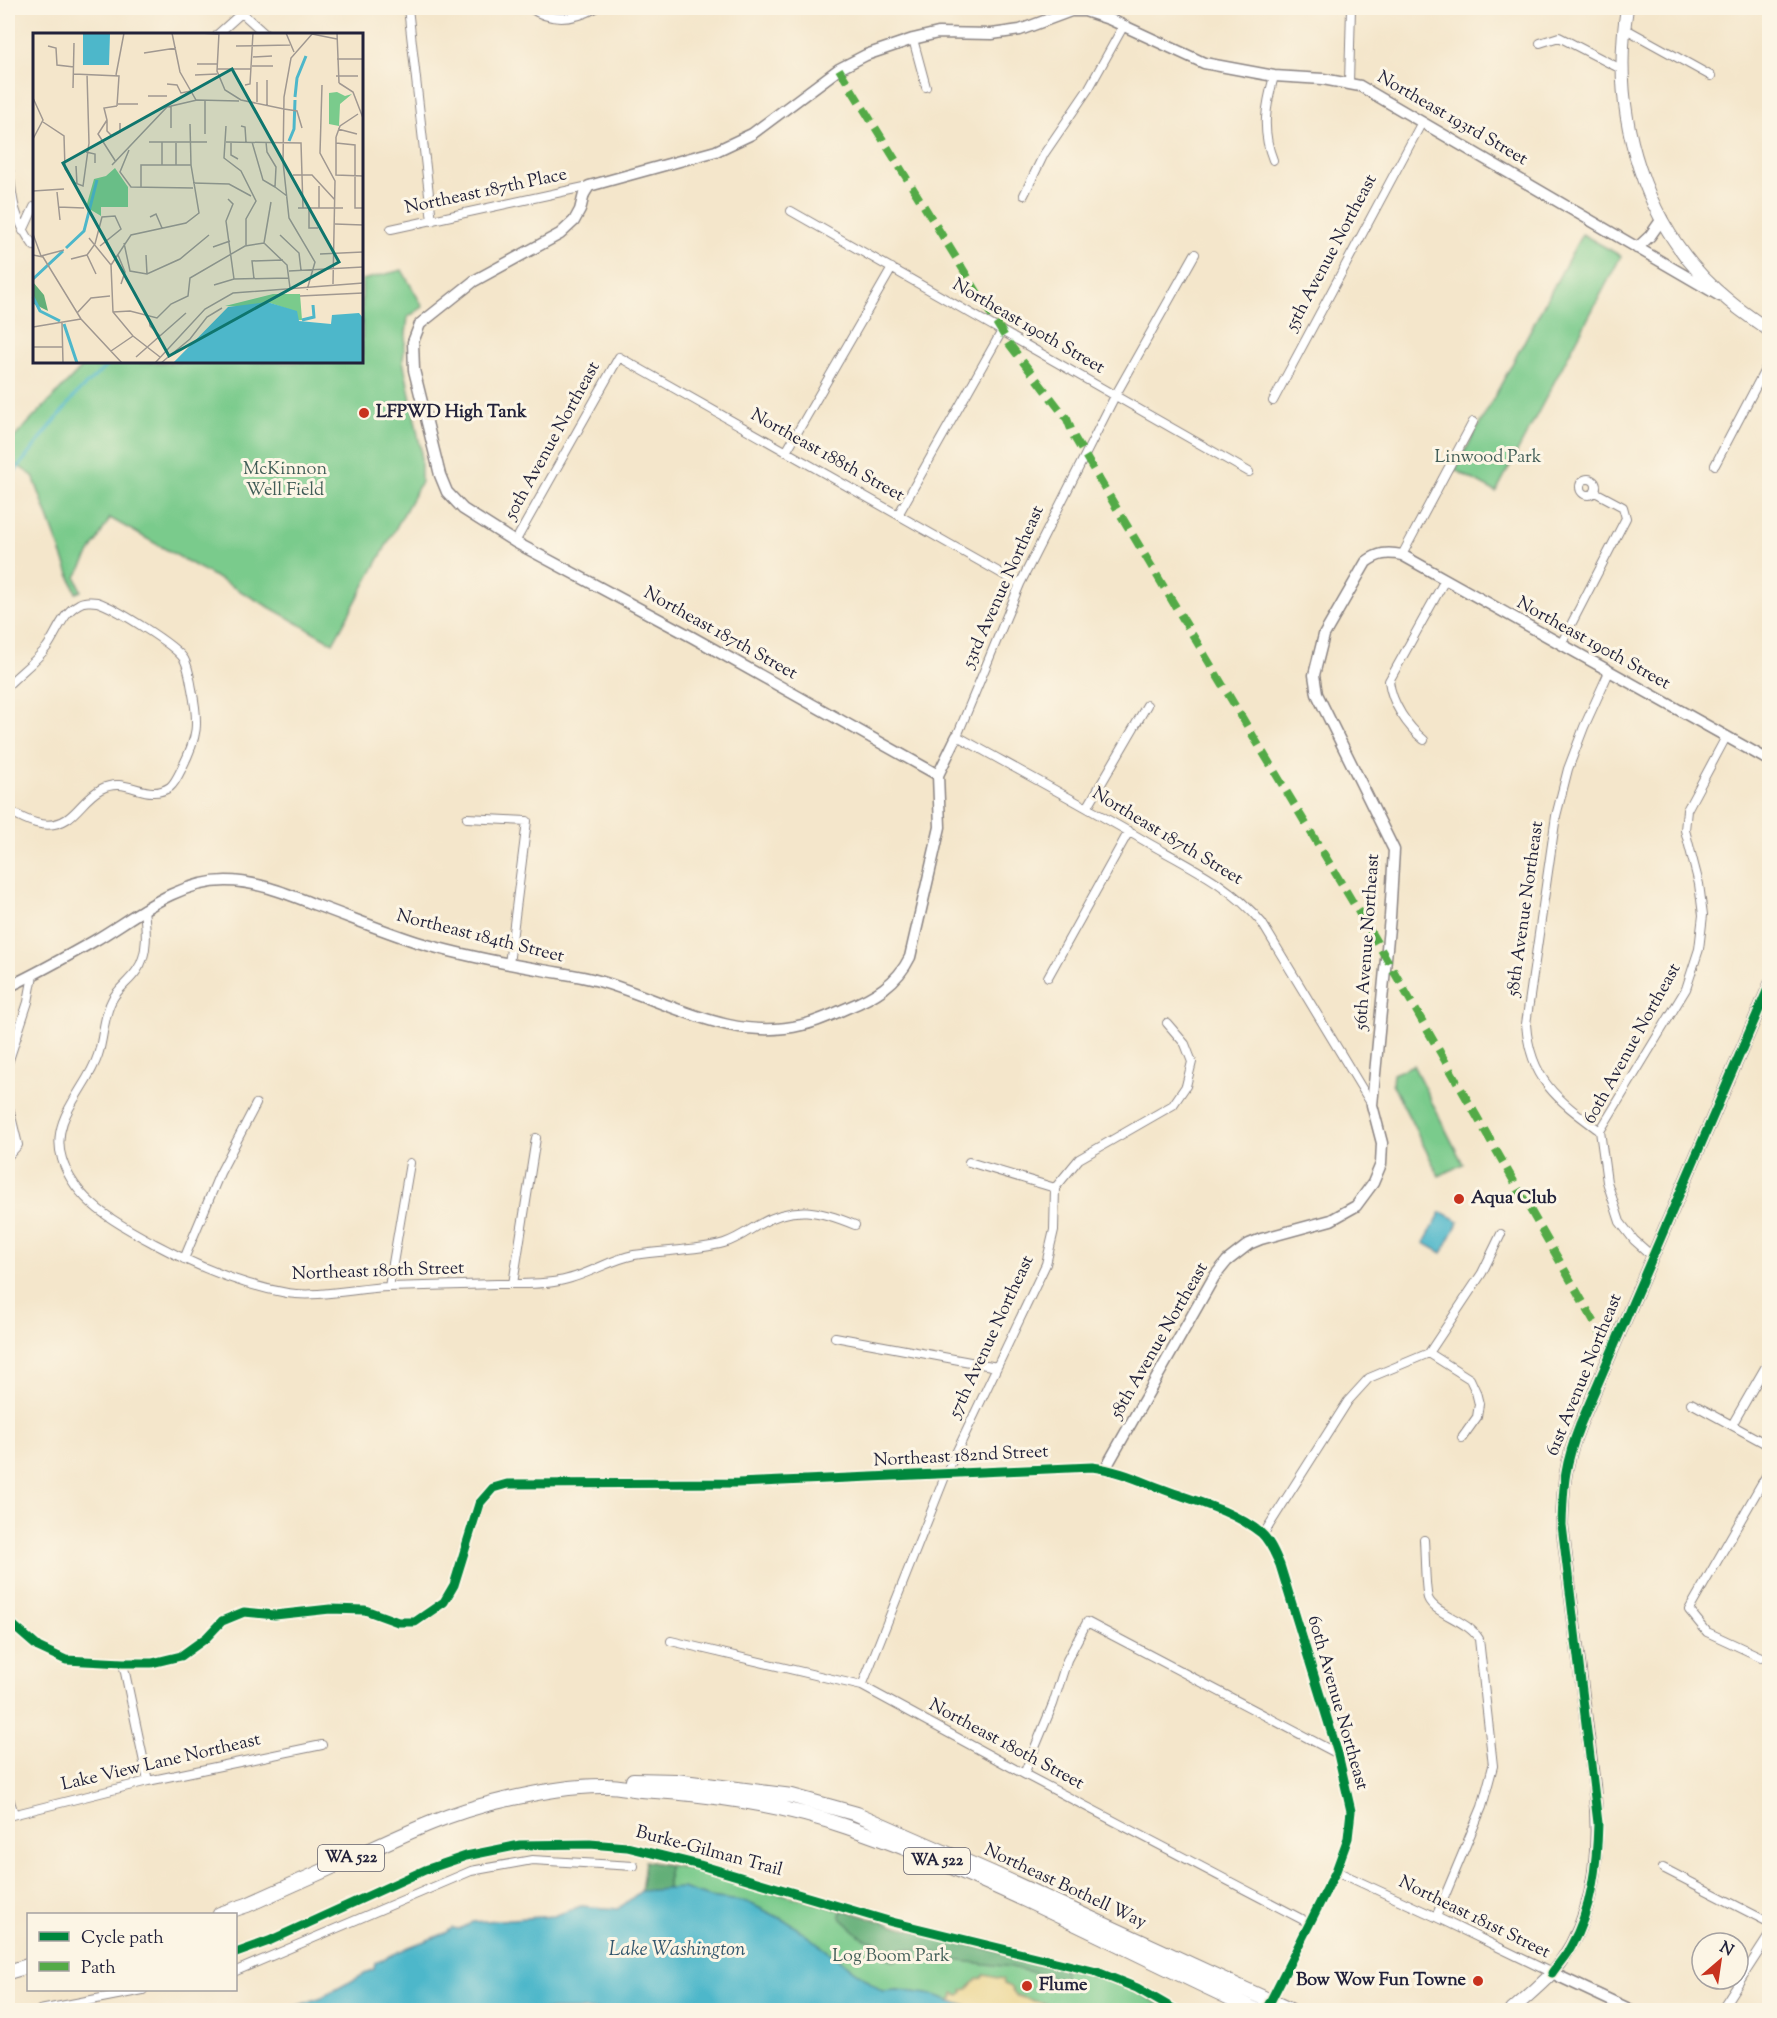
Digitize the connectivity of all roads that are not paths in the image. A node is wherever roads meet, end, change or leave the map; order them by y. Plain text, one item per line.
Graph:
1 (408, 8) edge
2 (530, 8) edge
3 (596, 8) edge
4 (1351, 8) edge
5 (1627, 8) edge
6 (1071, 9) edge
7 (244, 10) edge
8 (1124, 25) junction
9 (1624, 27) junction
10 (219, 33) edge
11 (264, 33) edge
12 (913, 39) junction
13 (1540, 43) dead end
14 (1622, 69) junction
15 (1274, 76) junction
16 (1711, 76) dead end
17 (1349, 83) junction
18 (926, 87) dead end
19 (1422, 122) junction
20 (8, 160) edge
21 (1272, 160) dead end
22 (589, 186) junction
23 (1024, 195) dead end
24 (33, 209) edge
25 (791, 211) dead end
26 (1662, 219) junction
27 (432, 221) junction
28 (391, 229) dead end
29 (23, 231) junction
30 (33, 245) edge
31 (1637, 248) junction
32 (1196, 254) dead end
33 (892, 268) junction
34 (1728, 301) junction
35 (1002, 331) junction
36 (1770, 331) edge
37 (619, 357) joint
38 (1770, 360) edge
39 (1115, 396) junction
40 (1273, 401) dead end
41 (1473, 422) dead end
42 (786, 452) junction
43 (1715, 465) dead end
44 (1249, 472) dead end
45 (1595, 492) dead end
46 (898, 515) junction
47 (515, 542) junction
48 (1402, 555) junction
49 (1445, 580) junction
50 (1020, 584) junction
51 (1561, 644) junction
52 (1610, 672) junction
53 (8, 685) edge
54 (1147, 705) dead end
55 (957, 736) junction
56 (1726, 737) junction
57 (1424, 740) dead end
58 (1770, 761) edge
59 (938, 775) junction
60 (1087, 808) junction
61 (8, 810) edge
62 (466, 818) dead end
63 (1129, 831) junction
64 (144, 909) junction
65 (910, 957) joint
66 (509, 964) junction
67 (33, 975) junction
68 (1048, 977) dead end
69 (1770, 984) edge
70 (8, 987) edge
71 (1167, 1023) dead end
72 (8, 1063) edge
73 (8, 1104) edge
74 (256, 1104) dead end
75 (1372, 1105) junction
76 (1600, 1131) junction
77 (536, 1138) dead end
78 (8, 1156) edge
79 (969, 1162) dead end
80 (410, 1163) dead end
81 (1055, 1188) junction
82 (855, 1225) dead end
83 (1501, 1234) dead end
84 (1652, 1256) junction
85 (184, 1259) junction
86 (513, 1284) junction
87 (389, 1287) junction
88 (835, 1337) dead end
89 (1429, 1353) junction
90 (1770, 1359) edge
91 (997, 1367) junction
92 (1691, 1403) dead end
93 (1732, 1425) junction
94 (1461, 1438) dead end
95 (1770, 1446) edge
96 (1105, 1468) junction
97 (1770, 1469) edge
98 (946, 1474) junction
99 (1263, 1535) junction
100 (1424, 1540) dead end
101 (8, 1623) edge
102 (671, 1641) dead end
103 (1761, 1657) dead end
104 (123, 1663) junction
105 (862, 1686) junction
106 (322, 1745) dead end
107 (1338, 1754) junction
108 (1024, 1774) junction
109 (148, 1781) junction
110 (608, 1786) junction
111 (8, 1795) edge
112 (11, 1815) edge
113 (634, 1866) dead end
114 (1663, 1868) dead end
115 (1336, 1871) junction
116 (223, 1913) edge
117 (1436, 1917) junction
118 (1309, 1923) junction
119 (1770, 1923) edge
120 (1770, 1934) edge
121 (27, 1966) edge
122 (237, 1971) edge
123 (8, 1972) edge
124 (1552, 1973) junction
125 (133, 1991) edge
126 (1268, 2006) edge
127 (40, 2010) edge
128 (1256, 2010) edge
129 (1290, 2010) edge
130 (1512, 2010) edge
131 (1631, 2010) edge
132 (1721, 2010) edge

1 - 27 street
2 - 3 street
4 - 17 street
5 - 9 main road
6 - 8 street, Northeast 193rd Street
6 - 12 street, Northeast 193rd Street
7 - 10 street
7 - 11 street
8 - 15 street, Northeast 193rd Street
8 - 23 street
9 - 14 main road
9 - 16 street
12 - 18 street
12 - 22 street, Northeast 193rd Street
13 - 14 street
14 - 26 main road
15 - 17 street, Northeast 193rd Street
15 - 21 street
17 - 19 street, Northeast 193rd Street
19 - 31 street, Northeast 193rd Street
19 - 40 street, 55th Avenue Northeast
20 - 29 street
22 - 27 street, Northeast 187th Place
22 - 47 street, Northeast 187th Street
24 - 29 street
25 - 33 street, Northeast 190th Street
26 - 31 street
26 - 34 main road
27 - 28 street, Northeast 187th Place
29 - 30 street
31 - 34 street, Northeast 193rd Street
32 - 39 street, 53rd Avenue Northeast
33 - 35 street, Northeast 190th Street
33 - 42 street
34 - 36 main road, Northeast 193rd Street
35 - 39 street, Northeast 190th Street
35 - 46 street
37 - 42 street, Northeast 188th Street
37 - 47 street, 50th Avenue Northeast
38 - 43 street
39 - 44 street, Northeast 190th Street
39 - 50 street, 53rd Avenue Northeast
41 - 48 street
42 - 46 street, Northeast 188th Street
45 - 51 street
46 - 50 street, Northeast 188th Street
47 - 59 street, Northeast 187th Street
48 - 49 street, Northeast 190th Street
48 - 75 street, 56th Avenue Northeast
49 - 51 street, Northeast 190th Street
49 - 57 street
50 - 55 street, 53rd Avenue Northeast
51 - 52 street, Northeast 190th Street
52 - 56 street, Northeast 190th Street
52 - 76 street, 58th Avenue Northeast
53 - 61 street
54 - 60 street
55 - 59 street, 53rd Avenue Northeast
55 - 60 street, Northeast 187th Street
56 - 58 street, Northeast 190th Street
56 - 76 street, 60th Avenue Northeast
59 - 65 street, 53rd Avenue Northeast
60 - 63 street, Northeast 187th Street
62 - 66 street
63 - 68 street
63 - 75 street, Northeast 187th Street
64 - 66 street, Northeast 184th Street
64 - 67 street, Northeast 184th Street
64 - 85 street, Northeast 180th Street
65 - 66 street, Northeast 184th Street
67 - 70 street, Northeast 184th Street
67 - 72 street
69 - 84 main road, 61st Avenue Northeast
71 - 81 street
73 - 78 street
74 - 85 street
75 - 96 street, 58th Avenue Northeast
76 - 84 street, 60th Avenue Northeast
77 - 86 street
79 - 81 street
80 - 87 street
81 - 91 street, 57th Avenue Northeast
82 - 86 street, Northeast 180th Street
83 - 89 street
84 - 124 main road, 61st Avenue Northeast
85 - 87 street, Northeast 180th Street
86 - 87 street, Northeast 180th Street
88 - 91 street
89 - 94 street
89 - 99 street
90 - 93 street
91 - 98 street, 57th Avenue Northeast
92 - 93 street
93 - 95 street
96 - 98 street, Northeast 182nd Street
96 - 99 street, Northeast 182nd Street
97 - 103 street
98 - 104 street, Northeast 182nd Street
98 - 105 street, 57th Avenue Northeast
99 - 107 street, 60th Avenue Northeast
100 - 117 street
101 - 104 street, Northeast 182nd Street
102 - 105 street, Northeast 180th Street
104 - 109 street
105 - 108 street, Northeast 180th Street
106 - 109 street, Lake View Lane Northeast
107 - 108 street
107 - 115 street, 60th Avenue Northeast
108 - 118 street, Northeast 180th Street
109 - 112 street, Lake View Lane Northeast
110 - 116 main road, Northeast Bothell Way / WA 522
110 - 126 main road, Northeast Bothell Way / WA 522
110 - 128 main road, Northeast Bothell Way / WA 522
111 - 112 street
113 - 122 street
114 - 119 street
115 - 117 street, Northeast 181st Street
115 - 118 street, 60th Avenue Northeast
117 - 124 street, Northeast 181st Street
118 - 126 street, 60th Avenue Northeast
120 - 132 street
121 - 123 main road
124 - 130 main road, 61st Avenue Northeast
124 - 131 street, Northeast 181st Street
125 - 127 street
126 - 129 main road, Northeast Bothell Way / WA 522

